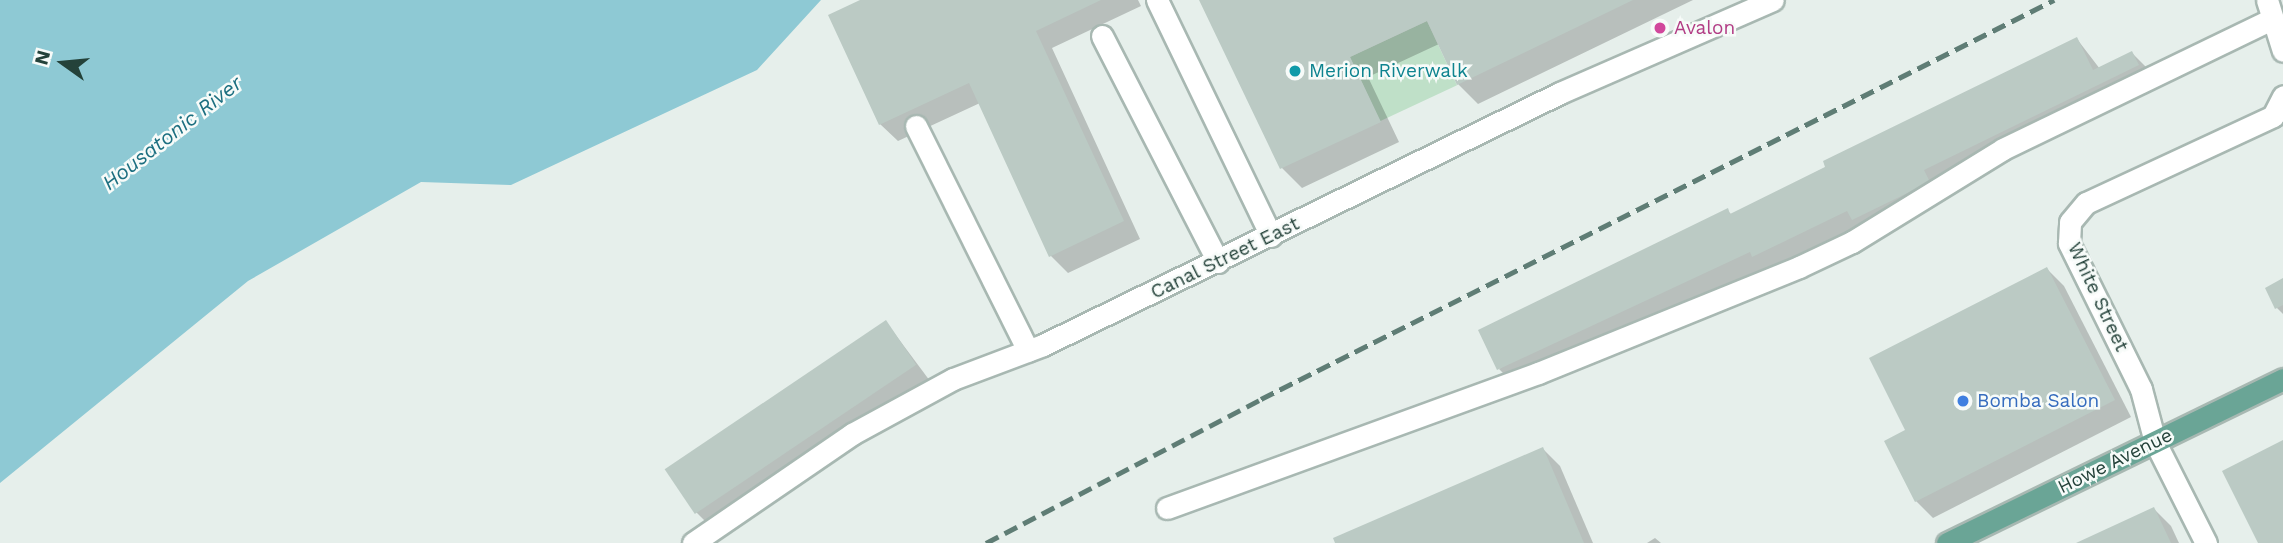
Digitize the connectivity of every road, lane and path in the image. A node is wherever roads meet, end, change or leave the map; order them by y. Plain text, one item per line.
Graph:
1 (1157, 0) edge
2 (1773, 0) edge
3 (2268, 10) edge
4 (1102, 36) dead end
5 (2283, 51) edge
6 (2283, 96) edge
7 (916, 126) dead end
8 (1271, 236) junction
9 (1218, 261) junction
10 (1028, 351) junction
11 (2283, 379) edge
12 (2155, 442) junction
13 (1167, 508) dead end
14 (693, 543) edge
15 (1947, 543) edge
16 (2206, 543) edge

1 - 8 street
2 - 8 street, Canal Street East
3 - 5 street
3 - 13 street
4 - 9 street
6 - 12 street, White Street
7 - 10 street
8 - 9 street, Canal Street East
9 - 10 street, Canal Street East
10 - 14 street, Canal Street East
11 - 12 main road, Howe Avenue
12 - 15 main road, Howe Avenue
12 - 16 street, White Street

